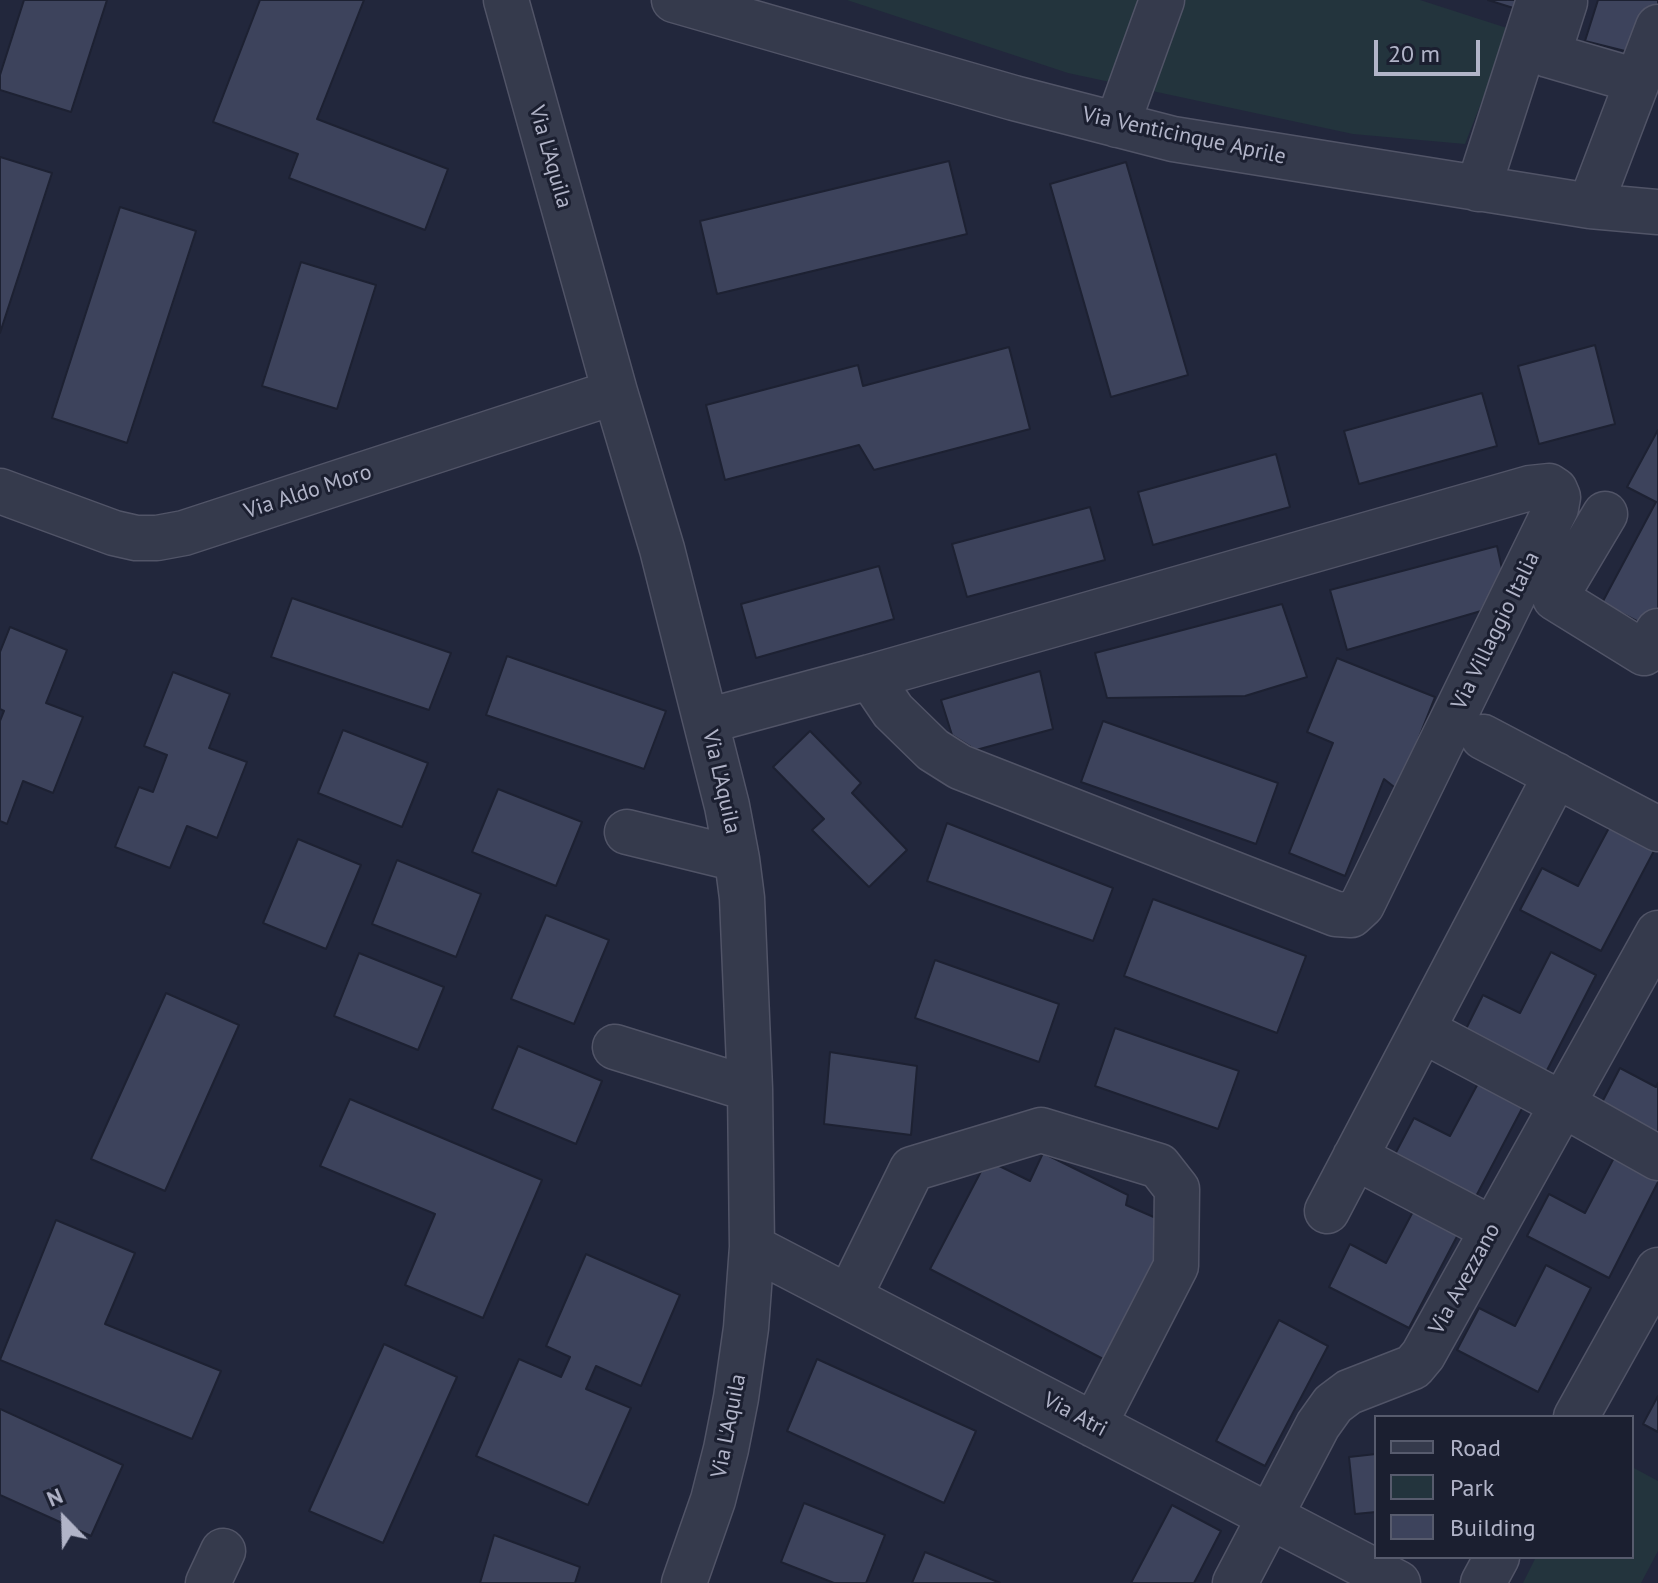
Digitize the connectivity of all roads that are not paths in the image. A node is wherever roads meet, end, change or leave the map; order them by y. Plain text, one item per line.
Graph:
1 (506, 0) edge
2 (674, 0) edge
3 (1162, 0) edge
4 (1539, 0) edge
5 (1565, 0) edge
6 (1658, 27) edge
7 (1637, 81) junction
8 (1117, 125) junction
9 (1478, 189) junction
10 (1590, 206) junction
11 (1658, 212) edge
12 (615, 392) junction
13 (0, 491) edge
14 (1605, 514) dead end
15 (1658, 631) edge
16 (870, 677) junction
17 (707, 721) junction
18 (1483, 737) dead end
19 (1556, 775) junction
20 (1658, 829) edge
21 (627, 832) dead end
22 (737, 859) junction
23 (1658, 933) edge
24 (1422, 1030) junction
25 (615, 1047) dead end
26 (750, 1089) junction
27 (1562, 1104) junction
28 (1355, 1157) junction
29 (1658, 1158) edge
30 (1327, 1211) dead end
31 (1492, 1229) junction
32 (752, 1247) junction
33 (1656, 1280) edge
34 (849, 1297) junction
35 (1577, 1415) edge
36 (1094, 1425) junction
37 (1270, 1516) junction
38 (1496, 1559) edge
39 (684, 1583) edge
40 (1235, 1583) edge
41 (1398, 1583) edge
42 (1483, 1583) edge

1 - 12 street, Via L'Aquila
2 - 8 street, Via Venticinque Aprile
3 - 8 street
4 - 9 street
5 - 7 street
6 - 7 street
7 - 10 street
8 - 9 street, Via Venticinque Aprile
9 - 10 street, Via Venticinque Aprile
10 - 11 street, Via Venticinque Aprile
12 - 13 street, Via Aldo Moro
12 - 17 street, Via L'Aquila
14 - 15 street
16 - 16 street, Via Villaggio Italia
16 - 17 street, Via Villaggio Italia
17 - 22 street, Via L'Aquila
18 - 19 street
19 - 20 street
19 - 24 street
21 - 22 street
22 - 26 street, Via L'Aquila
23 - 27 street, Via Avezzano
24 - 27 street
24 - 28 street
25 - 26 street
26 - 32 street, Via L'Aquila
27 - 29 street
27 - 31 street, Via Avezzano
28 - 30 street
28 - 31 street
31 - 37 street, Via Avezzano
32 - 34 street, Via Atri
32 - 39 street, Via L'Aquila
33 - 35 street
34 - 36 street, Via Atri
34 - 36 street
36 - 37 street, Via Atri
37 - 40 street, Via Avezzano
37 - 41 street, Via Atri
38 - 42 street

